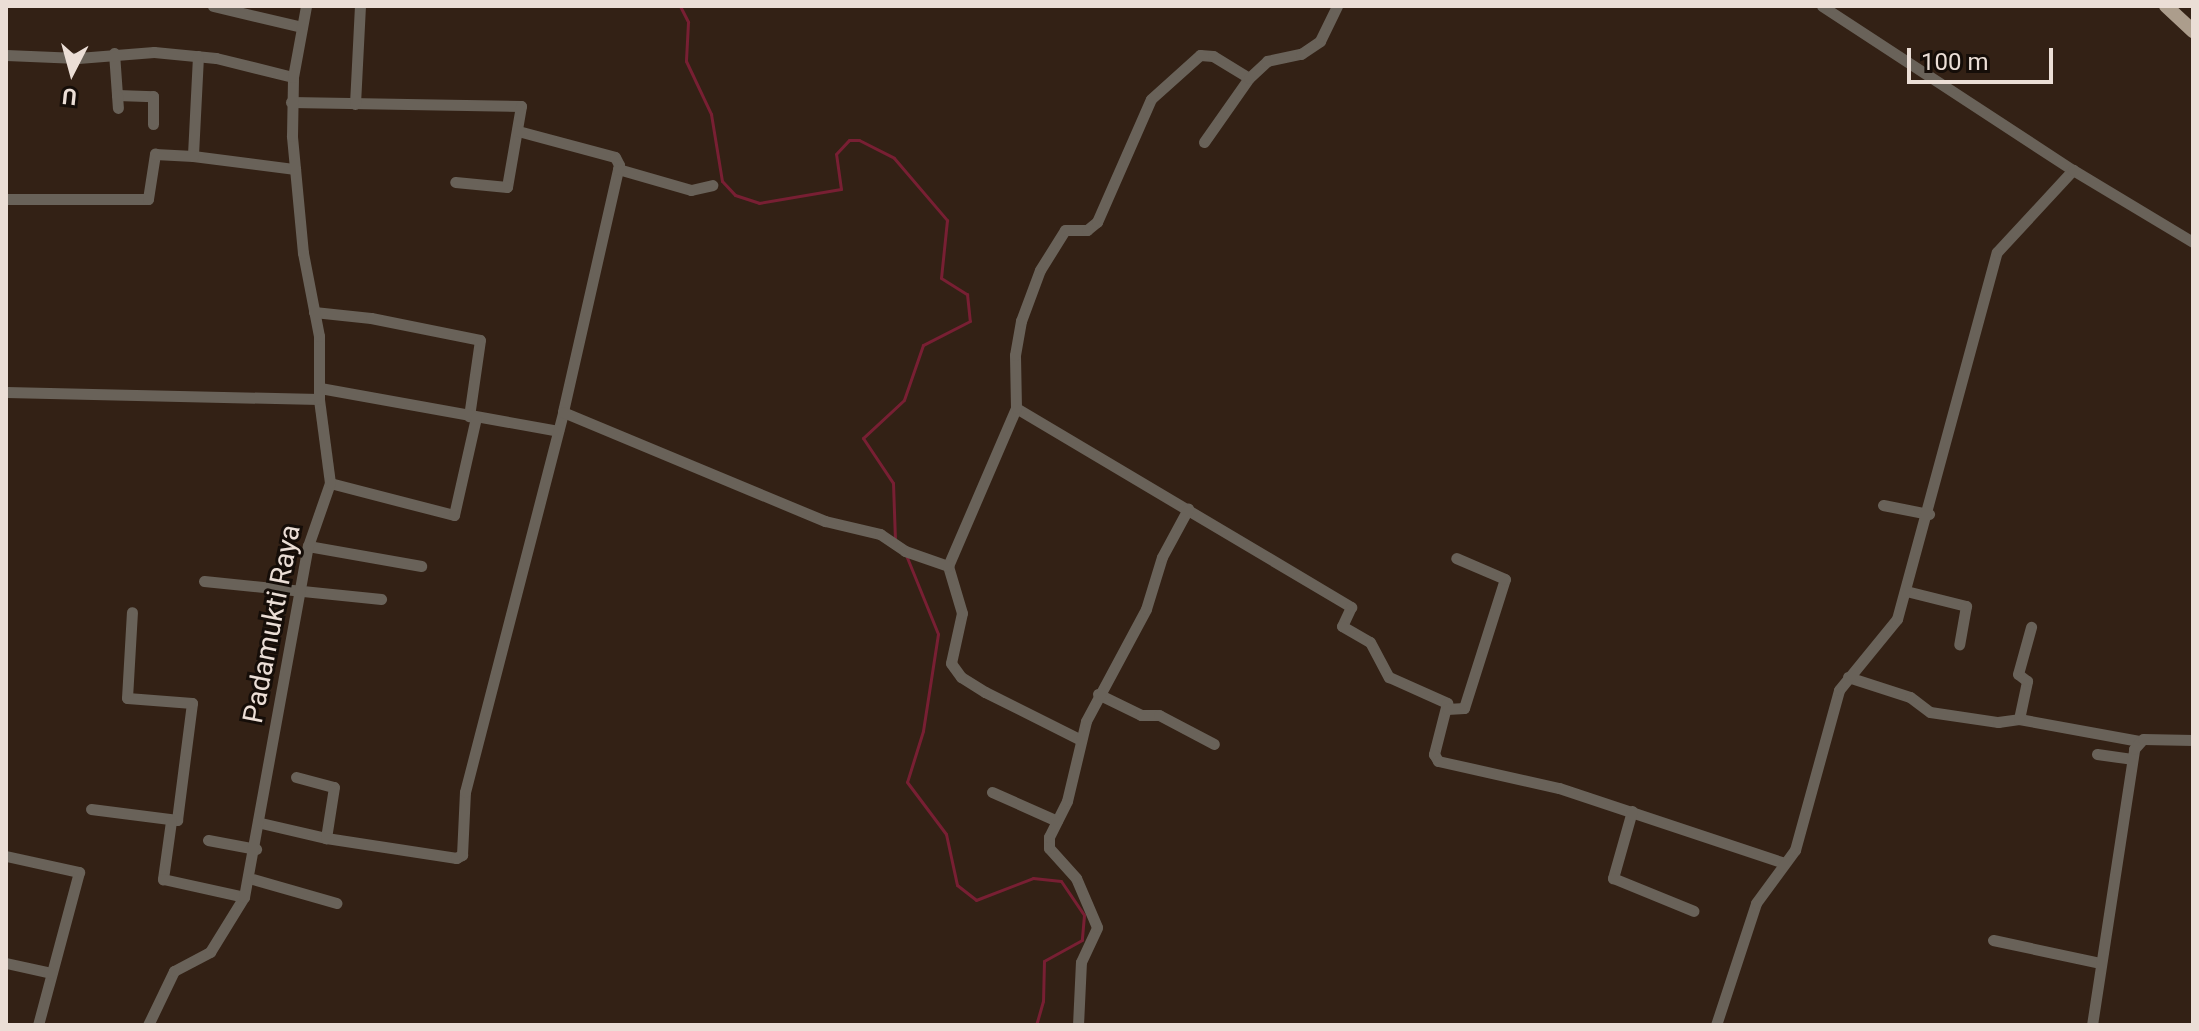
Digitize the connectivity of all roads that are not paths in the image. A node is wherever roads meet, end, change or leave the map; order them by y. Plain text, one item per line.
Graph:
1 (213, 6) edge
2 (306, 6) edge
3 (360, 6) edge
4 (1337, 6) edge
5 (1822, 6) edge
6 (2166, 6) edge
7 (302, 27) junction
8 (2193, 31) edge
9 (114, 53) junction
10 (6, 55) edge
11 (198, 56) junction
12 (293, 77) junction
13 (1249, 78) junction
14 (117, 95) junction
15 (298, 102) junction
16 (355, 104) junction
17 (118, 108) dead end
18 (153, 124) dead end
19 (518, 131) junction
20 (1204, 142) dead end
21 (193, 156) junction
22 (295, 169) junction
23 (618, 169) junction
24 (2073, 170) junction
25 (455, 182) dead end
26 (712, 185) dead end
27 (6, 199) edge
28 (2193, 242) edge
29 (318, 312) junction
30 (6, 392) edge
31 (320, 394) junction
32 (1016, 408) junction
33 (563, 412) junction
34 (472, 417) junction
35 (558, 431) junction
36 (330, 483) junction
37 (1883, 505) dead end
38 (1188, 509) junction
39 (1929, 514) junction
40 (313, 548) junction
41 (1456, 558) dead end
42 (421, 566) dead end
43 (948, 566) junction
44 (204, 581) dead end
45 (1906, 591) junction
46 (301, 592) junction
47 (381, 599) dead end
48 (132, 612) dead end
49 (2031, 627) dead end
50 (1959, 644) dead end
51 (1848, 677) junction
52 (1098, 694) junction
53 (1447, 709) junction
54 (2019, 719) junction
55 (1079, 739) junction
56 (2193, 740) edge
57 (2139, 741) junction
58 (1214, 744) dead end
59 (2097, 754) dead end
60 (2132, 759) junction
61 (296, 777) dead end
62 (992, 792) dead end
63 (91, 809) dead end
64 (1632, 811) junction
65 (171, 821) junction
66 (1057, 821) junction
67 (261, 823) junction
68 (326, 838) junction
69 (208, 840) dead end
70 (256, 849) junction
71 (6, 856) edge
72 (1784, 863) junction
73 (249, 878) junction
74 (244, 897) junction
75 (336, 903) dead end
76 (1694, 911) dead end
77 (1993, 940) dead end
78 (6, 963) edge
79 (2100, 963) junction
80 (51, 973) junction
81 (38, 1025) edge
82 (148, 1025) edge
83 (1078, 1025) edge
84 (1716, 1025) edge
85 (2092, 1025) edge

1 - 7 street
2 - 7 street, Padamukti Raya
3 - 16 street
4 - 13 street
5 - 24 street
6 - 8 main road
7 - 12 street, Padamukti Raya
9 - 10 street
9 - 11 street
9 - 14 street
11 - 12 street
11 - 21 street
12 - 15 street, Padamukti Raya
13 - 20 street
13 - 32 street
14 - 17 street
14 - 18 street
15 - 16 street
15 - 22 street, Padamukti Raya
16 - 19 street
19 - 23 street
19 - 25 street
21 - 22 street
21 - 27 street
22 - 29 street, Padamukti Raya
23 - 26 street
23 - 33 street
24 - 28 street
24 - 39 street
29 - 31 street, Padamukti Raya
29 - 34 street
30 - 31 street
31 - 34 street
31 - 36 street, Padamukti Raya
32 - 38 street
32 - 43 street
33 - 35 street
33 - 43 street
34 - 35 street
34 - 36 street
35 - 68 street
36 - 40 street, Padamukti Raya
37 - 39 street
38 - 52 street
38 - 53 street
39 - 45 street
40 - 42 street
40 - 46 street, Padamukti Raya
41 - 53 street
43 - 55 street
44 - 46 street
45 - 50 street
45 - 51 street
46 - 47 street
46 - 67 street, Padamukti Raya
48 - 65 street
49 - 54 street
51 - 54 street
51 - 72 street
52 - 55 street
52 - 58 street
53 - 64 street
54 - 57 street
55 - 66 street
56 - 57 street
57 - 60 street
59 - 60 street
60 - 79 street
61 - 68 street
62 - 66 street
63 - 65 street
64 - 72 street
64 - 76 street
65 - 74 street
66 - 83 street
67 - 68 street
67 - 70 street, Padamukti Raya
69 - 70 street
70 - 73 street, Padamukti Raya
71 - 80 street
72 - 84 street
73 - 74 street, Padamukti Raya
73 - 75 street
74 - 82 street, Padamukti Raya
77 - 79 street
78 - 80 street
79 - 85 street
80 - 81 street

